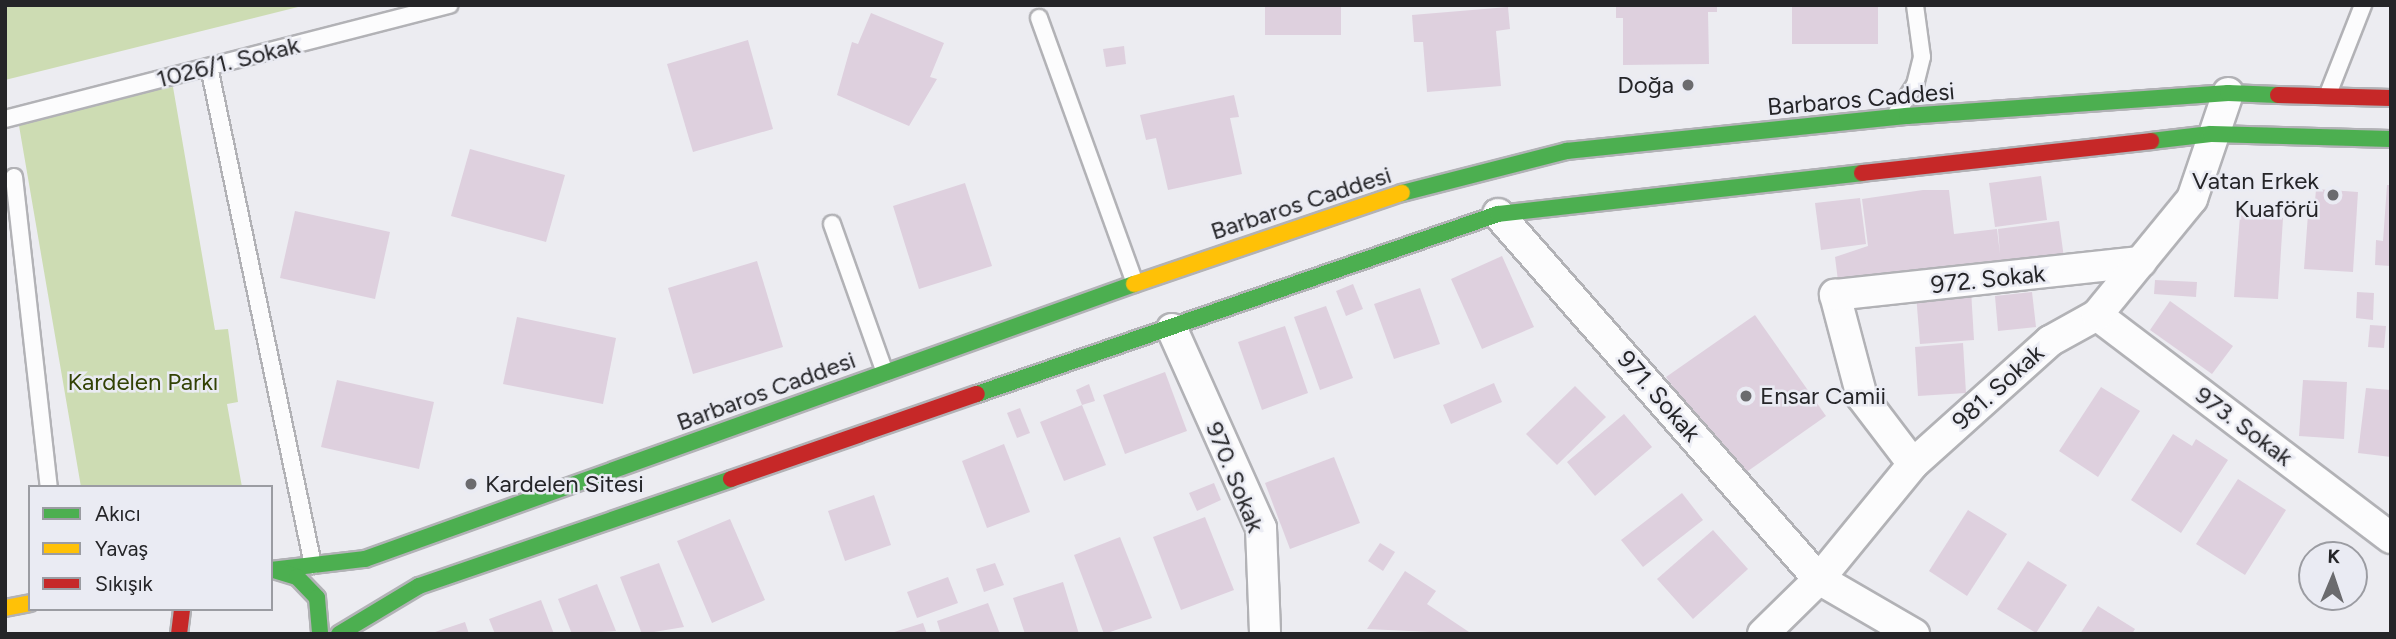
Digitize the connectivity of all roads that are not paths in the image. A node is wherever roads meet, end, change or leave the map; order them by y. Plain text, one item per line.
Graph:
1 (450, 5) edge
2 (1915, 5) edge
3 (2363, 5) edge
4 (1039, 19) dead end
5 (209, 67) junction
6 (2228, 93) junction
7 (2328, 94) junction
8 (2391, 98) edge
9 (1894, 117) junction
10 (5, 119) edge
11 (2211, 134) junction
12 (2391, 139) edge
13 (14, 177) dead end
14 (1498, 214) junction
15 (832, 224) dead end
16 (2141, 262) junction
17 (1135, 283) junction
18 (2097, 315) junction
19 (1172, 329) junction
20 (886, 373) junction
21 (1913, 464) junction
22 (48, 485) edge
23 (2391, 538) edge
24 (313, 565) junction
25 (273, 570) edge
26 (1819, 579) junction
27 (28, 603) edge
28 (5, 608) edge
29 (182, 611) edge
30 (179, 634) edge
31 (320, 634) edge
32 (339, 634) edge
33 (1265, 634) edge
34 (1763, 634) edge
35 (1914, 634) edge

1 - 5 lane, 1026/1. Sokak
2 - 9 lane
3 - 7 lane
4 - 17 lane
5 - 10 lane, 1026/1. Sokak
5 - 24 lane
6 - 7 main road, Barbaros Caddesi
6 - 9 main road, Barbaros Caddesi
6 - 11 street, 981. Sokak
7 - 8 main road, Barbaros Caddesi
9 - 17 main road, Barbaros Caddesi
11 - 12 main road
11 - 14 main road
11 - 16 street, 981. Sokak
13 - 22 lane
14 - 19 main road
14 - 26 street, 971. Sokak
15 - 20 lane
16 - 18 street, 981. Sokak
16 - 21 street, 972. Sokak
17 - 20 main road, Barbaros Caddesi
18 - 21 street, 981. Sokak
18 - 23 street, 973. Sokak
19 - 32 main road
19 - 33 street, 970. Sokak
20 - 24 main road, Barbaros Caddesi
21 - 26 street, 981. Sokak
24 - 25 main road, Barbaros Caddesi
25 - 31 main road
26 - 34 street, 981. Sokak
26 - 35 street, 971. Sokak
27 - 28 main road
29 - 30 main road

